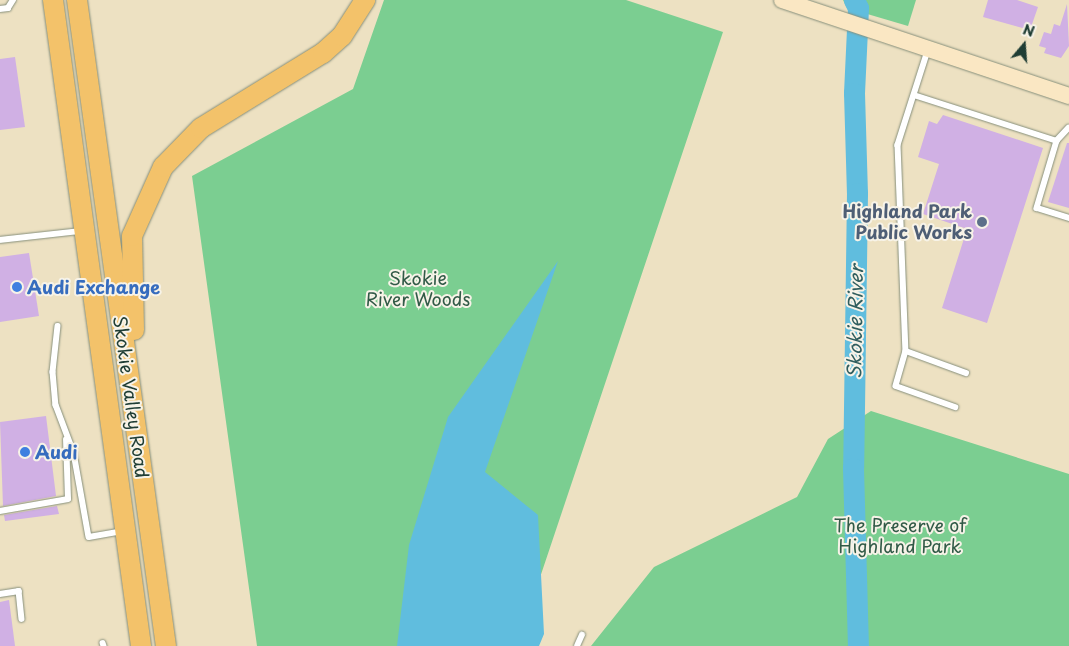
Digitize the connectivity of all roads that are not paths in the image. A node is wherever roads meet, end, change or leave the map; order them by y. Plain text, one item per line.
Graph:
1 (14, 0) edge
2 (53, 0) edge
3 (77, 0) edge
4 (365, 0) edge
5 (782, 0) edge
6 (0, 9) edge
7 (928, 49) junction
8 (914, 95) junction
9 (1069, 96) edge
10 (1069, 128) edge
11 (1057, 141) junction
12 (1069, 218) edge
13 (84, 230) junction
14 (0, 240) edge
15 (58, 326) dead end
16 (906, 351) junction
17 (966, 373) dead end
18 (954, 407) dead end
19 (66, 435) junction
20 (144, 494) junction
21 (0, 511) edge
22 (125, 531) junction
23 (0, 594) edge
24 (22, 618) dead end
25 (582, 635) dead end
26 (141, 646) edge
27 (166, 646) edge
28 (577, 646) edge

1 - 6 lane
2 - 13 highway, Skokie Valley Road
3 - 20 highway, Skokie Valley Road
4 - 20 highway
5 - 7 main road
7 - 8 lane
7 - 9 main road
8 - 11 lane
8 - 16 lane
10 - 11 lane
11 - 12 lane
13 - 14 lane
13 - 22 highway, Skokie Valley Road
15 - 19 lane
16 - 17 lane
16 - 18 lane
19 - 21 lane
19 - 22 lane
20 - 27 highway, Skokie Valley Road
22 - 26 highway, Skokie Valley Road
23 - 24 lane
25 - 28 lane

